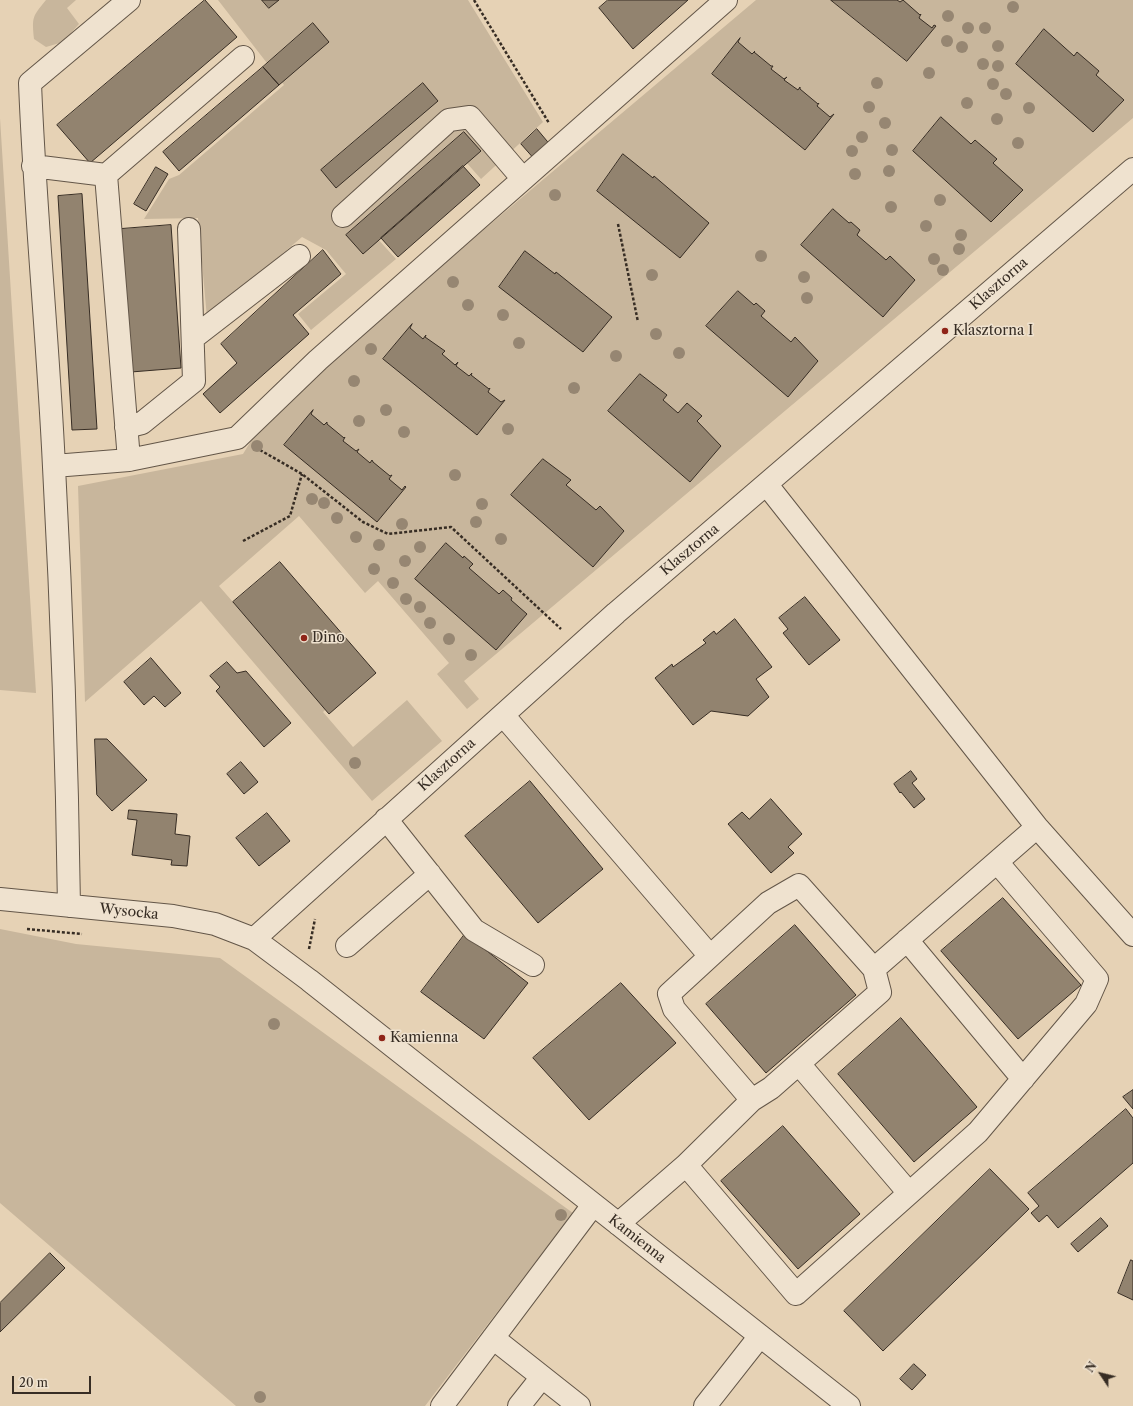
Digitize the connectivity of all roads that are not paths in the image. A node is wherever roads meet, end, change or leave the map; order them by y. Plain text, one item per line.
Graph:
1 (129, 0) edge
2 (726, 0) edge
3 (243, 57) dead end
4 (33, 166) junction
5 (1133, 169) edge
6 (106, 175) junction
7 (523, 179) junction
8 (343, 216) dead end
9 (190, 230) dead end
10 (299, 256) dead end
11 (193, 338) junction
12 (126, 427) junction
13 (129, 460) junction
14 (54, 466) junction
15 (767, 485) junction
16 (503, 715) junction
17 (386, 819) junction
18 (1037, 827) junction
19 (997, 862) junction
20 (430, 874) junction
21 (0, 899) edge
22 (69, 906) junction
23 (1133, 935) edge
24 (254, 939) junction
25 (907, 940) junction
26 (347, 946) dead end
27 (710, 956) junction
28 (532, 966) dead end
29 (874, 969) junction
30 (799, 1064) junction
31 (1023, 1079) junction
32 (752, 1100) junction
33 (686, 1165) junction
34 (909, 1194) junction
35 (593, 1205) junction
36 (618, 1224) junction
37 (760, 1336) junction
38 (493, 1338) junction
39 (542, 1377) junction
40 (442, 1406) edge
41 (519, 1406) edge
42 (579, 1406) edge
43 (704, 1406) edge
44 (849, 1406) edge

1 - 4 street
2 - 7 street
3 - 6 street
4 - 6 street
4 - 14 street
5 - 15 street, Klasztorna
6 - 12 street
7 - 8 street
7 - 13 street
9 - 11 street
10 - 11 street
11 - 12 street
12 - 13 street
13 - 14 street
14 - 22 street
15 - 16 street, Klasztorna
15 - 18 street
16 - 17 street, Klasztorna
16 - 27 street
17 - 20 street
17 - 24 street, Klasztorna
18 - 19 street
18 - 23 street
19 - 25 street
19 - 31 street
20 - 26 street
20 - 28 street
21 - 22 street, Wysocka
22 - 24 street, Wysocka
24 - 35 street, Kamienna
25 - 29 street
25 - 31 street
27 - 29 street
27 - 32 street
29 - 30 street
30 - 32 street
30 - 34 street
31 - 34 street
32 - 33 street
33 - 34 street
33 - 36 street
35 - 36 street, Kamienna
35 - 38 street
36 - 37 street, Kamienna
37 - 43 street
37 - 44 street, Kamienna
38 - 39 street
38 - 40 street
39 - 41 street
39 - 42 street

